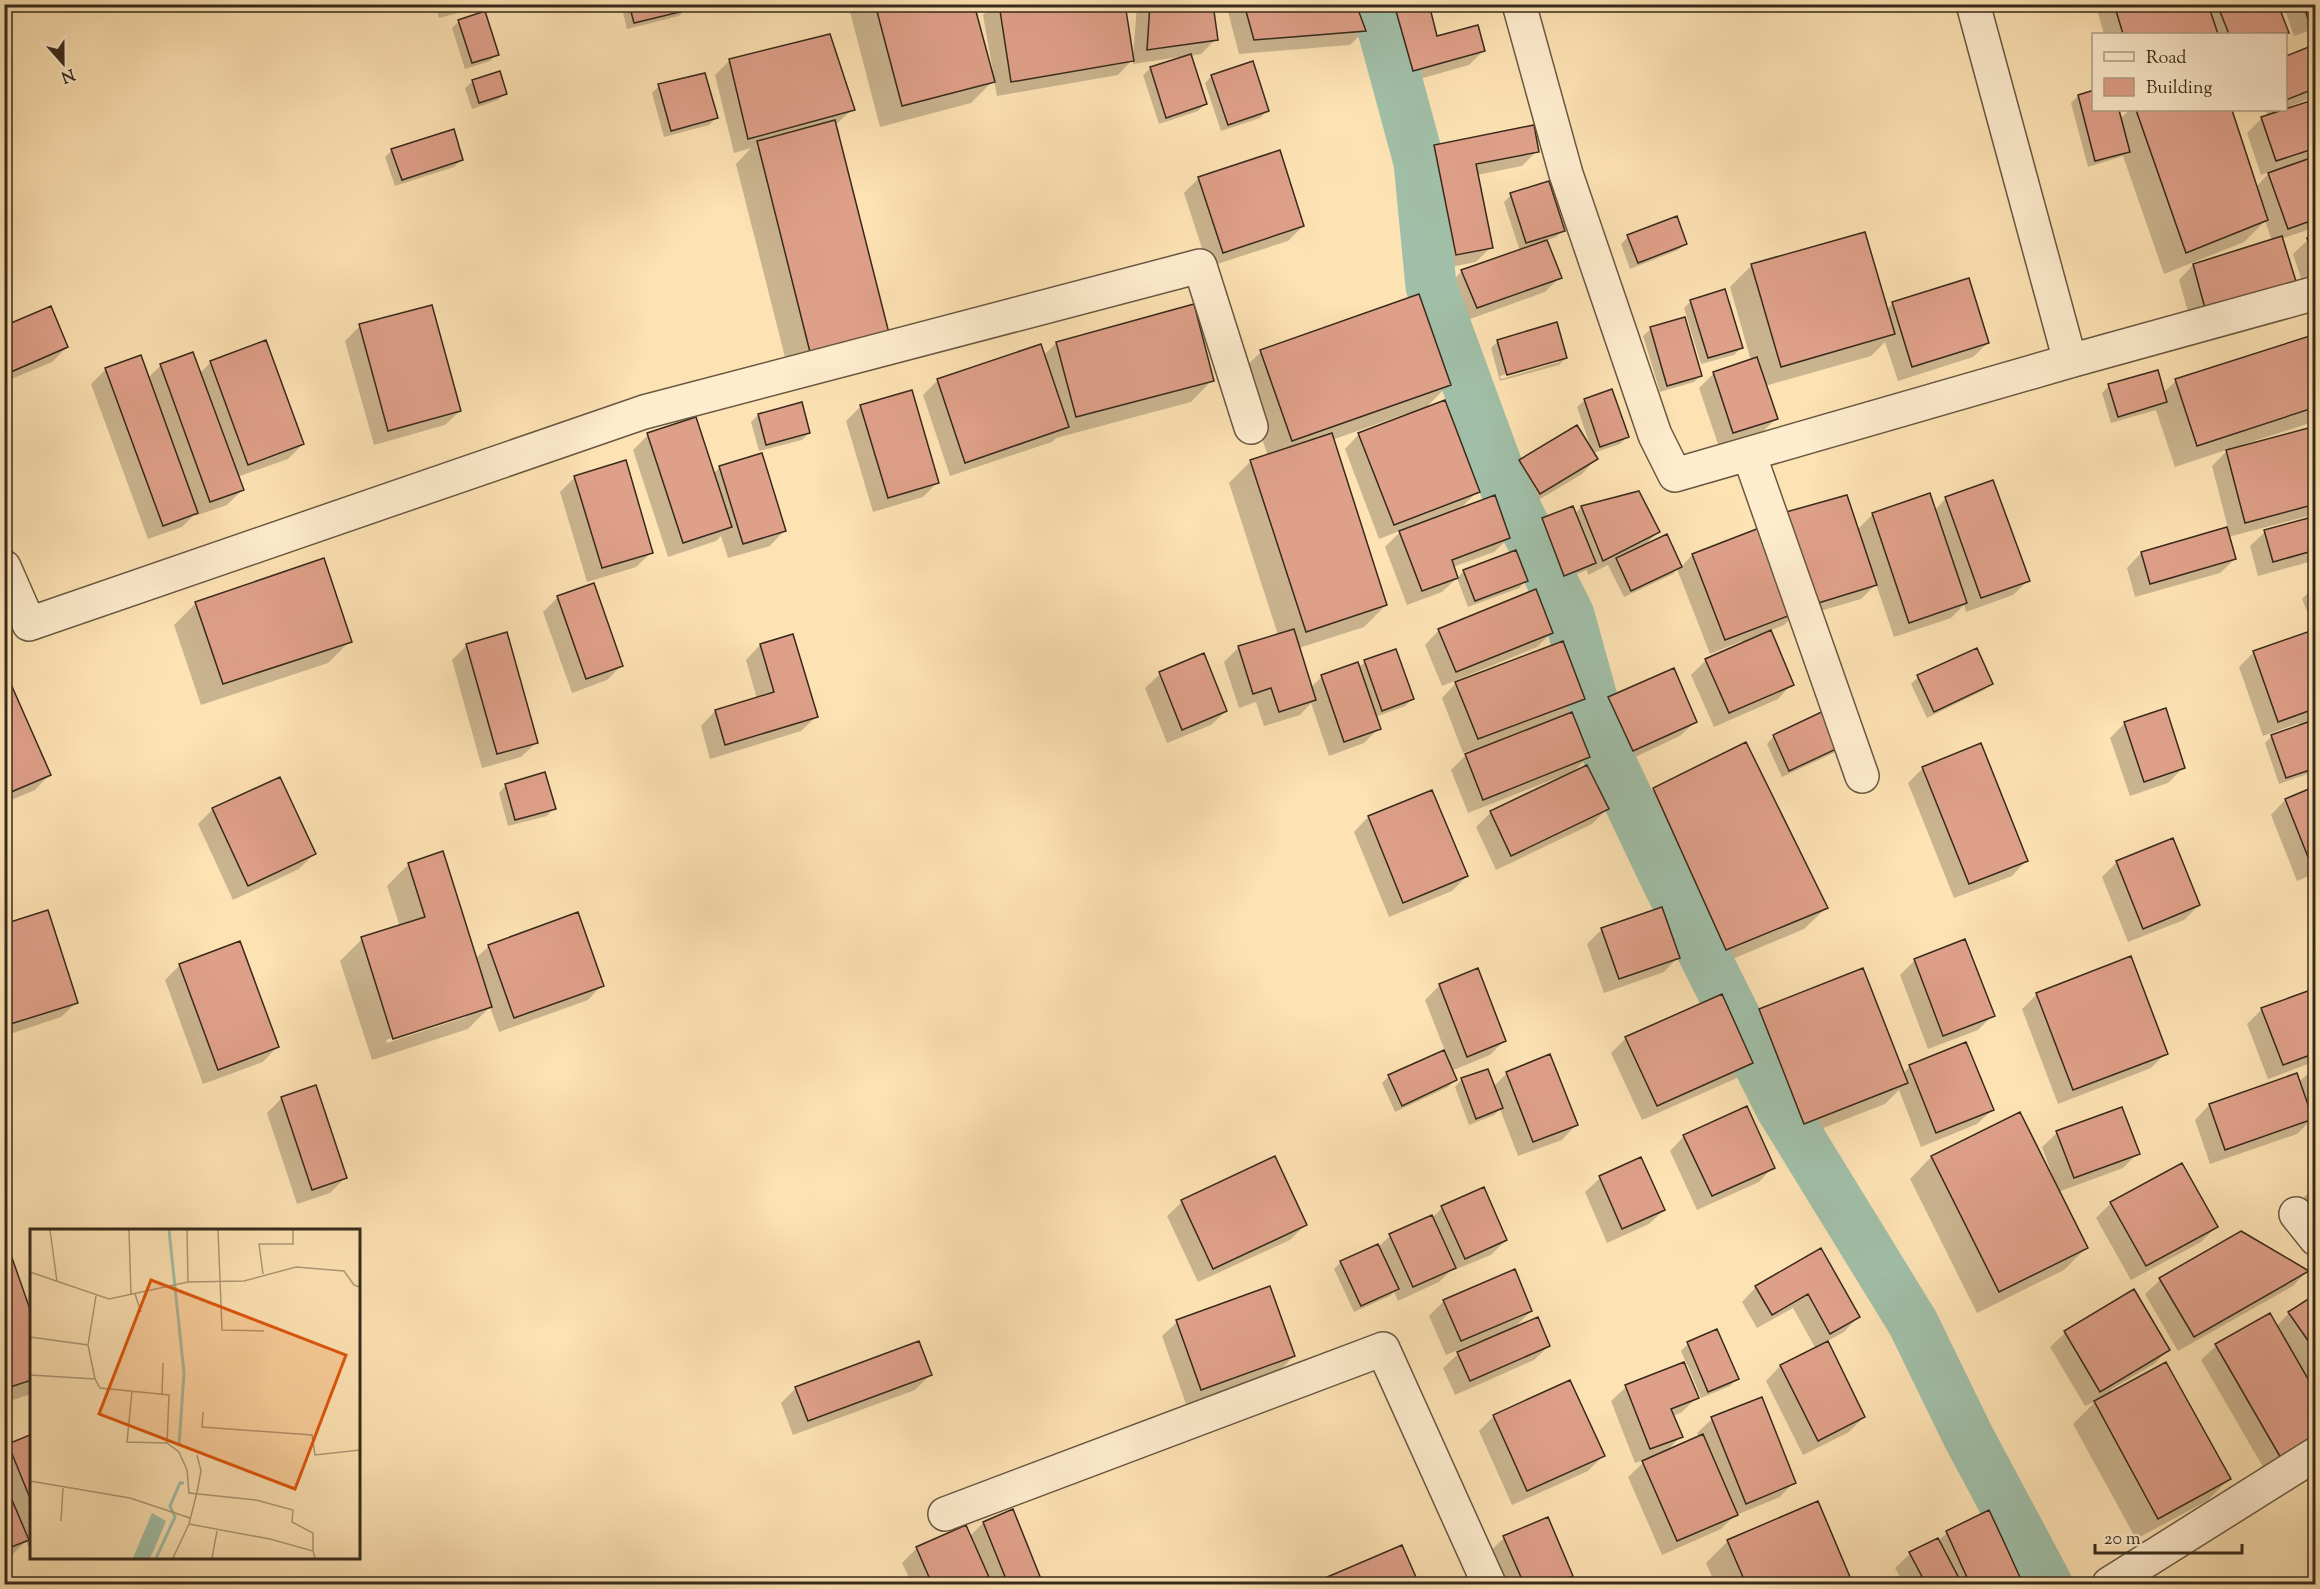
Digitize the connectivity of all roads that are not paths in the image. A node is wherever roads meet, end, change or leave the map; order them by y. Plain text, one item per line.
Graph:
1 (1519, 4) edge
2 (1973, 4) edge
3 (2316, 293) edge
4 (2070, 361) junction
5 (1251, 426) dead end
6 (1749, 453) junction
7 (4, 567) edge
8 (1862, 776) dead end
9 (2316, 1454) edge
10 (945, 1514) dead end
11 (1489, 1584) edge
12 (2109, 1584) edge

1 - 6 street
2 - 4 street
3 - 4 street
4 - 6 street
5 - 7 street
6 - 8 street
9 - 12 street
10 - 11 street

